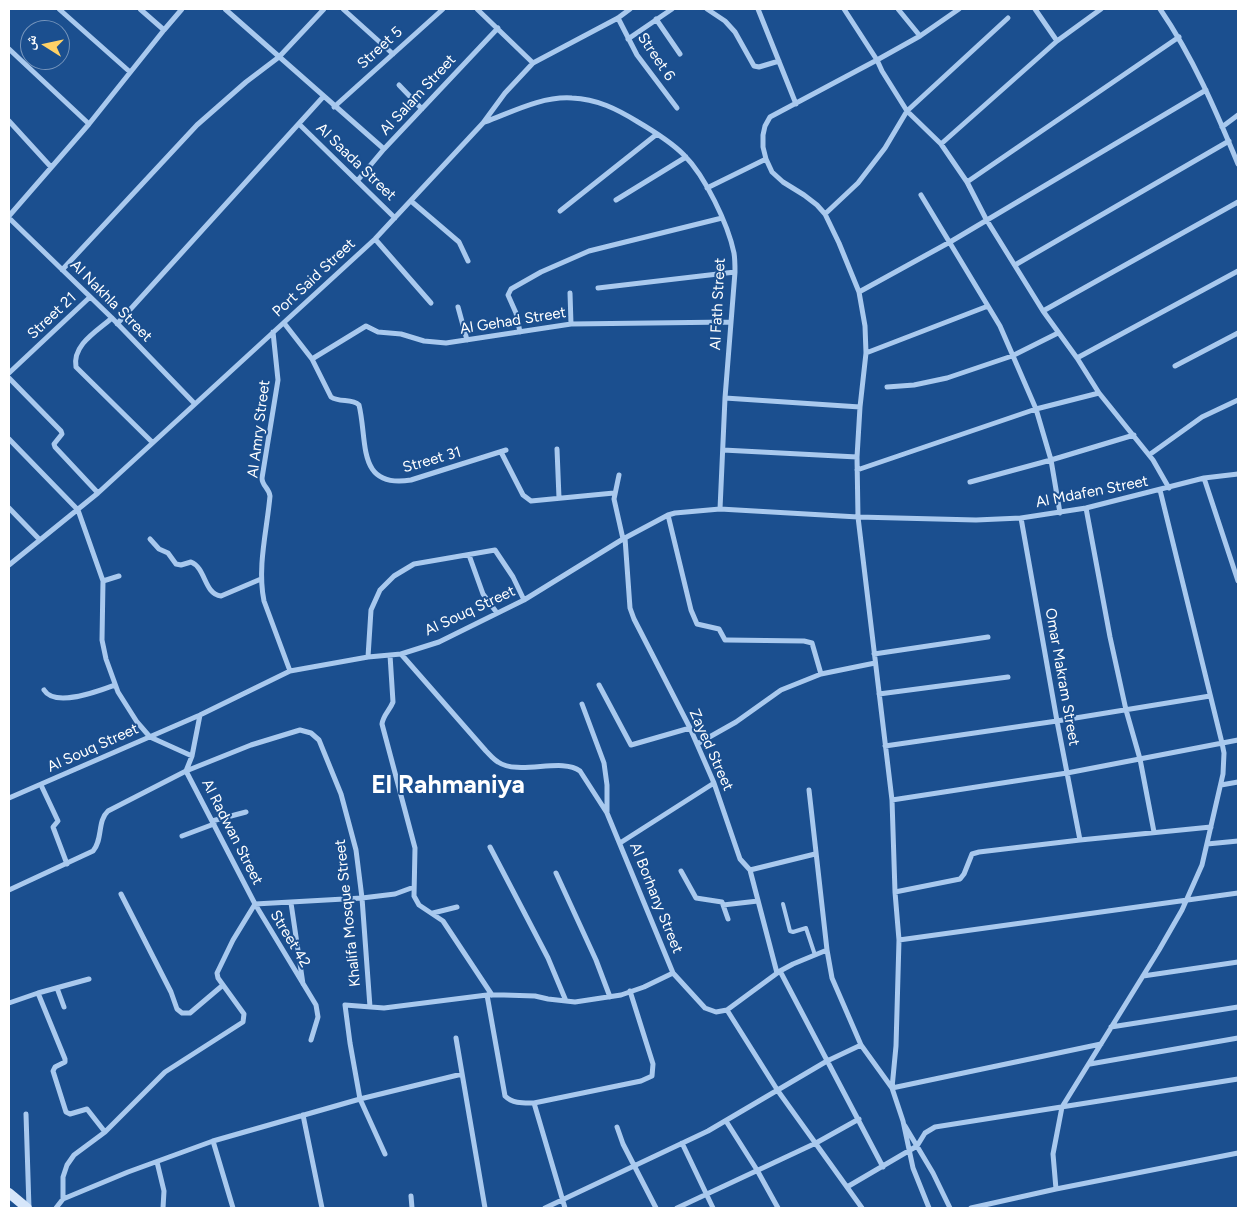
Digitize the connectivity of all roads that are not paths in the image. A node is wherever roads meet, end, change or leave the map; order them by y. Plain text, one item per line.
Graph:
1 (59, 9) edge
2 (140, 9) edge
3 (182, 9) edge
4 (225, 9) edge
5 (324, 9) edge
6 (343, 9) edge
7 (443, 9) edge
8 (477, 9) edge
9 (630, 9) edge
10 (672, 9) edge
11 (707, 9) edge
12 (758, 9) edge
13 (844, 9) edge
14 (898, 9) edge
15 (959, 9) edge
16 (1035, 9) edge
17 (1101, 9) edge
18 (1160, 9) edge
19 (618, 18) junction
20 (1008, 18) dead end
21 (656, 19) junction
22 (498, 28) junction
23 (164, 30) junction
24 (920, 36) junction
25 (1179, 37) junction
26 (628, 39) junction
27 (1057, 41) junction
28 (9, 48) edge
29 (393, 54) junction
30 (680, 54) dead end
31 (279, 57) junction
32 (877, 60) junction
33 (779, 61) junction
34 (533, 63) junction
35 (130, 72) junction
36 (398, 85) dead end
37 (1206, 90) junction
38 (323, 97) junction
39 (796, 104) junction
40 (334, 107) junction
41 (676, 108) dead end
42 (422, 109) junction
43 (907, 111) junction
44 (1238, 115) edge
45 (9, 121) edge
46 (483, 123) junction
47 (90, 124) junction
48 (300, 124) junction
49 (1222, 127) junction
50 (657, 134) junction
51 (1229, 141) junction
52 (941, 144) junction
53 (384, 150) junction
54 (686, 157) junction
55 (766, 159) junction
56 (1238, 164) edge
57 (52, 167) junction
58 (358, 180) junction
59 (967, 182) junction
60 (707, 188) junction
61 (921, 195) dead end
62 (616, 200) dead end
63 (411, 202) junction
64 (1238, 202) edge
65 (560, 210) dead end
66 (825, 214) junction
67 (9, 217) edge
68 (396, 218) junction
69 (722, 218) junction
70 (986, 219) junction
71 (375, 239) junction
72 (950, 242) junction
73 (468, 261) dead end
74 (1015, 265) junction
75 (62, 270) junction
76 (1238, 271) edge
77 (735, 272) junction
78 (598, 288) dead end
79 (859, 292) junction
80 (570, 293) dead end
81 (90, 297) junction
82 (431, 303) dead end
83 (988, 306) junction
84 (458, 307) dead end
85 (1043, 311) junction
86 (112, 318) junction
87 (730, 322) junction
88 (284, 323) junction
89 (117, 324) junction
90 (571, 324) junction
91 (273, 332) junction
92 (520, 332) junction
93 (1058, 333) junction
94 (1238, 333) edge
95 (467, 340) junction
96 (866, 353) junction
97 (1012, 356) junction
98 (1077, 358) junction
99 (312, 359) junction
100 (1176, 366) dead end
101 (9, 373) edge
102 (9, 378) edge
103 (888, 387) dead end
104 (1099, 393) junction
105 (725, 398) junction
106 (1238, 400) edge
107 (194, 403) junction
108 (860, 407) junction
109 (1036, 409) junction
110 (1134, 435) junction
111 (9, 439) edge
112 (152, 442) junction
113 (557, 449) dead end
114 (722, 450) junction
115 (1149, 455) junction
116 (858, 456) junction
117 (1051, 460) junction
118 (857, 470) junction
119 (1238, 474) edge
120 (619, 475) dead end
121 (1204, 478) junction
122 (970, 482) dead end
123 (1169, 488) junction
124 (1160, 490) junction
125 (98, 493) junction
126 (614, 493) junction
127 (559, 498) junction
128 (9, 508) edge
129 (1086, 508) junction
130 (720, 509) junction
131 (78, 510) junction
132 (1060, 513) junction
133 (668, 514) junction
134 (858, 517) junction
135 (1021, 518) junction
136 (624, 538) junction
137 (150, 539) dead end
138 (40, 540) junction
139 (469, 555) junction
140 (9, 565) edge
141 (119, 576) dead end
142 (261, 579) junction
143 (102, 581) junction
144 (1238, 581) edge
145 (524, 600) junction
146 (497, 613) junction
147 (988, 637) dead end
148 (401, 654) junction
149 (874, 654) junction
150 (390, 655) junction
151 (368, 657) junction
152 (875, 663) junction
153 (290, 671) junction
154 (821, 674) junction
155 (1008, 677) dead end
156 (115, 685) junction
157 (599, 685) dead end
158 (44, 690) dead end
159 (879, 694) junction
160 (1210, 696) junction
161 (582, 704) dead end
162 (1126, 710) junction
163 (200, 714) junction
164 (1057, 721) junction
165 (690, 728) junction
166 (150, 737) junction
167 (1238, 740) edge
168 (1222, 743) junction
169 (697, 744) junction
170 (885, 746) junction
171 (192, 756) junction
172 (1140, 758) junction
173 (186, 771) junction
174 (1067, 773) junction
175 (1238, 782) edge
176 (714, 783) junction
177 (41, 784) junction
178 (1221, 785) junction
179 (809, 790) dead end
180 (9, 798) edge
181 (892, 800) junction
182 (246, 812) dead end
183 (607, 813) junction
184 (213, 823) junction
185 (1211, 827) junction
186 (1154, 832) junction
187 (182, 836) dead end
188 (1080, 840) junction
189 (1238, 841) edge
190 (620, 843) junction
191 (1207, 844) junction
192 (490, 847) dead end
193 (815, 854) junction
194 (67, 864) junction
195 (750, 870) junction
196 (681, 871) dead end
197 (556, 873) dead end
198 (414, 887) junction
199 (9, 890) edge
200 (895, 892) junction
201 (1238, 893) edge
202 (121, 894) dead end
203 (362, 898) junction
204 (1187, 900) junction
205 (758, 901) junction
206 (291, 903) junction
207 (255, 904) junction
208 (783, 904) dead end
209 (723, 905) junction
210 (456, 907) dead end
211 (433, 913) junction
212 (728, 919) dead end
213 (899, 940) junction
214 (827, 950) junction
215 (815, 955) junction
216 (1238, 962) edge
217 (778, 972) junction
218 (672, 973) junction
219 (1143, 976) junction
220 (89, 979) dead end
221 (224, 985) junction
222 (304, 987) junction
223 (57, 988) junction
224 (630, 991) junction
225 (38, 992) junction
226 (489, 995) junction
227 (610, 997) junction
228 (566, 1001) junction
229 (9, 1003) edge
230 (64, 1007) dead end
231 (370, 1007) junction
232 (1238, 1007) edge
233 (727, 1010) junction
234 (1111, 1027) junction
235 (456, 1038) dead end
236 (1238, 1038) edge
237 (311, 1040) dead end
238 (1101, 1044) junction
239 (861, 1045) junction
240 (827, 1061) junction
241 (1090, 1064) junction
242 (462, 1074) junction
243 (1238, 1079) edge
244 (892, 1088) junction
245 (778, 1091) junction
246 (360, 1099) junction
247 (534, 1103) junction
248 (1062, 1107) junction
249 (26, 1114) dead end
250 (303, 1115) junction
251 (858, 1119) junction
252 (903, 1121) junction
253 (726, 1122) junction
254 (617, 1127) dead end
255 (105, 1132) junction
256 (213, 1141) junction
257 (682, 1143) junction
258 (816, 1143) junction
259 (917, 1146) junction
260 (909, 1152) junction
261 (1238, 1153) edge
262 (385, 1154) dead end
263 (157, 1162) junction
264 (635, 1166) junction
265 (883, 1167) junction
266 (757, 1170) junction
267 (847, 1187) junction
268 (1056, 1188) junction
269 (9, 1193) edge
270 (706, 1194) junction
271 (411, 1196) dead end
272 (63, 1199) junction
273 (562, 1200) junction
274 (28, 1208) edge
275 (56, 1208) edge
276 (163, 1208) edge
277 (234, 1208) edge
278 (322, 1208) edge
279 (412, 1208) edge
280 (485, 1208) edge
281 (545, 1208) edge
282 (565, 1208) edge
283 (656, 1208) edge
284 (677, 1208) edge
285 (712, 1208) edge
286 (778, 1208) edge
287 (862, 1208) edge
288 (929, 1208) edge
289 (950, 1208) edge
290 (971, 1208) edge

1 - 35 street
2 - 23 street
3 - 23 street
4 - 31 street
5 - 31 street
6 - 29 street
7 - 29 street, Street 5
8 - 22 street
9 - 19 street, Port Said Street
10 - 21 street
11 - 33 street
12 - 33 street
13 - 32 street
14 - 24 street
15 - 24 street
16 - 27 street
17 - 27 street
18 - 25 street
19 - 26 street, Street 6
19 - 34 street, Port Said Street
20 - 43 street
21 - 26 street
21 - 30 street
22 - 34 street
22 - 42 street, Al Salam Street
23 - 35 street
24 - 32 street
25 - 37 street
25 - 59 street
26 - 41 street, Street 6
27 - 52 street
28 - 47 street
29 - 40 street, Street 5
31 - 38 street
31 - 75 street
32 - 39 street
32 - 43 street
33 - 39 street
34 - 46 street, Port Said Street
35 - 47 street
36 - 42 street
37 - 49 street
37 - 70 street
38 - 40 street
38 - 48 street
39 - 55 street
40 - 53 street
42 - 53 street, Al Salam Street
43 - 52 street
43 - 66 street
44 - 49 street
45 - 57 street
46 - 50 street, Al Fath Street
46 - 63 street, Port Said Street
47 - 57 street
48 - 58 street, Al Saada Street
48 - 89 street
49 - 51 street
50 - 54 street, Al Fath Street
50 - 65 street
51 - 56 street
51 - 74 street
52 - 59 street
53 - 58 street, Al Salam Street
54 - 60 street, Al Fath Street
54 - 62 street
55 - 60 street
55 - 66 street
57 - 67 street
58 - 68 street, Al Saada Street
59 - 70 street
60 - 69 street, Al Fath Street
61 - 72 street
63 - 68 street, Port Said Street
63 - 73 street
64 - 85 street
66 - 79 street
67 - 75 street, Al Nakhla Street
68 - 71 street, Port Said Street
69 - 77 street, Al Fath Street
69 - 92 street
70 - 72 street
70 - 74 street
71 - 82 street
71 - 88 street, Port Said Street
72 - 79 street
72 - 83 street
74 - 85 street
75 - 81 street, Al Nakhla Street
76 - 98 street
77 - 78 street
77 - 87 street, Al Fath Street
79 - 96 street
80 - 90 street
81 - 86 street, Al Nakhla Street
81 - 101 street, Street 21
83 - 96 street
83 - 97 street
84 - 95 street
85 - 93 street
86 - 89 street, Al Nakhla Street
86 - 112 street
87 - 90 street, Al Gehad Street
87 - 105 street, Al Fath Street
88 - 91 street, Port Said Street
88 - 99 street, Street 31
89 - 107 street, Al Nakhla Street
90 - 92 street, Al Gehad Street
91 - 107 street, Port Said Street
91 - 142 street, Al Amry Street
92 - 95 street, Al Gehad Street
93 - 97 street
93 - 98 street
94 - 100 street
95 - 99 street, Al Gehad Street
96 - 108 street
97 - 103 street
97 - 109 street
98 - 104 street
99 - 127 street, Street 31
102 - 125 street
104 - 109 street
104 - 110 street
105 - 108 street
105 - 114 street, Al Fath Street
106 - 115 street
107 - 112 street, Port Said Street
108 - 116 street
109 - 117 street
109 - 118 street
110 - 115 street
110 - 117 street
111 - 131 street
112 - 125 street, Port Said Street
113 - 127 street
114 - 116 street
114 - 130 street, Al Fath Street
115 - 123 street
116 - 118 street
117 - 122 street
117 - 132 street
118 - 134 street
119 - 121 street, Al Mdafen Street
120 - 126 street
121 - 123 street, Al Mdafen Street
121 - 144 street
123 - 124 street, Al Mdafen Street
124 - 129 street, Al Mdafen Street
124 - 160 street
125 - 131 street, Port Said Street
126 - 127 street
126 - 136 street, Zayed Street
128 - 138 street
129 - 132 street, Al Mdafen Street
129 - 162 street
130 - 133 street, Al Souq Street
130 - 134 street, Al Souq Street
131 - 138 street, Port Said Street
131 - 143 street
132 - 135 street, Al Mdafen Street
133 - 136 street, Al Souq Street
133 - 154 street
134 - 135 street, Al Mdafen Street
134 - 149 street
135 - 164 street, Omar Makram Street
136 - 145 street, Al Souq Street
136 - 165 street, Zayed Street
137 - 142 street
138 - 140 street, Port Said Street
139 - 145 street
139 - 146 street
139 - 151 street
141 - 143 street
142 - 153 street, Al Amry Street
143 - 156 street
145 - 146 street, Al Souq Street
146 - 148 street, Al Souq Street
147 - 149 street
148 - 150 street, Al Souq Street
148 - 183 street, Al Borhany Street
149 - 152 street
150 - 151 street, Al Souq Street
150 - 198 street
151 - 153 street, Al Souq Street
152 - 154 street
152 - 159 street
153 - 163 street, Al Souq Street
154 - 169 street
155 - 159 street
156 - 158 street
156 - 166 street
157 - 165 street
159 - 170 street
160 - 162 street
160 - 168 street
161 - 183 street
162 - 164 street
162 - 172 street
163 - 166 street, Al Souq Street
163 - 171 street
164 - 170 street
164 - 174 street, Omar Makram Street
165 - 169 street, Zayed Street
166 - 171 street
166 - 177 street, Al Souq Street
167 - 168 street
168 - 172 street
168 - 178 street
169 - 176 street, Zayed Street
170 - 181 street
171 - 173 street
172 - 174 street
172 - 186 street
173 - 184 street, Al Radwan Street
173 - 194 street, Khalifa Mosque Street
173 - 203 street, Khalifa Mosque Street
174 - 181 street
174 - 188 street, Omar Makram Street
175 - 178 street
176 - 190 street
176 - 195 street, Zayed Street
177 - 180 street, Al Souq Street
177 - 194 street
178 - 185 street
179 - 193 street
181 - 200 street
182 - 184 street
183 - 190 street, Al Borhany Street
184 - 187 street
184 - 207 street, Al Radwan Street
185 - 186 street
185 - 191 street
186 - 188 street
188 - 200 street
189 - 191 street
190 - 218 street, Al Borhany Street
191 - 204 street
192 - 228 street
193 - 195 street
193 - 214 street
194 - 199 street, Khalifa Mosque Street
195 - 205 street, Zayed Street
196 - 209 street
197 - 227 street
198 - 203 street
198 - 211 street
200 - 213 street
201 - 204 street
202 - 221 street
203 - 206 street
203 - 231 street, Khalifa Mosque Street
204 - 213 street
204 - 219 street
205 - 209 street
205 - 217 street, Zayed Street
206 - 207 street
206 - 222 street, Street 42
207 - 221 street
207 - 222 street, Street 42
208 - 215 lane
209 - 212 street
210 - 211 street
211 - 226 street
213 - 244 street
214 - 215 street
214 - 239 street
215 - 217 street
216 - 219 street
217 - 233 street
217 - 240 street, Zayed Street
218 - 224 street
218 - 233 street, Al Borhany Street
219 - 234 street
220 - 223 street
221 - 255 street
222 - 237 street, Street 42
223 - 225 street
223 - 230 street
224 - 227 street
224 - 247 street
225 - 229 street
225 - 255 street
226 - 228 street
226 - 231 street
226 - 247 street
227 - 228 street
231 - 246 street
232 - 234 street
233 - 245 street
234 - 238 street
235 - 242 street
236 - 241 street
238 - 241 street
238 - 244 street
239 - 240 street
239 - 244 street
240 - 245 street
240 - 251 street, Zayed Street
241 - 248 street
242 - 246 street
242 - 280 street
243 - 248 street
244 - 252 street
245 - 253 street
245 - 258 street
246 - 250 street
246 - 262 street
247 - 273 street
248 - 259 street
248 - 268 street
249 - 274 street
250 - 256 street
250 - 278 street
251 - 258 street
251 - 265 street, Zayed Street
252 - 259 street
252 - 260 street
253 - 257 street
253 - 266 street
254 - 264 street
255 - 272 street
256 - 263 street
256 - 277 street
257 - 264 street
257 - 270 street
258 - 266 street
258 - 267 street
259 - 260 street
259 - 289 street
260 - 265 street
260 - 288 street
261 - 268 street
263 - 272 street
263 - 276 street
264 - 273 street
264 - 283 street
265 - 267 street
266 - 270 street
266 - 286 street
267 - 287 street
268 - 290 street
269 - 274 street
270 - 284 street
270 - 285 street
271 - 279 street
272 - 275 street
273 - 281 street
273 - 282 street

